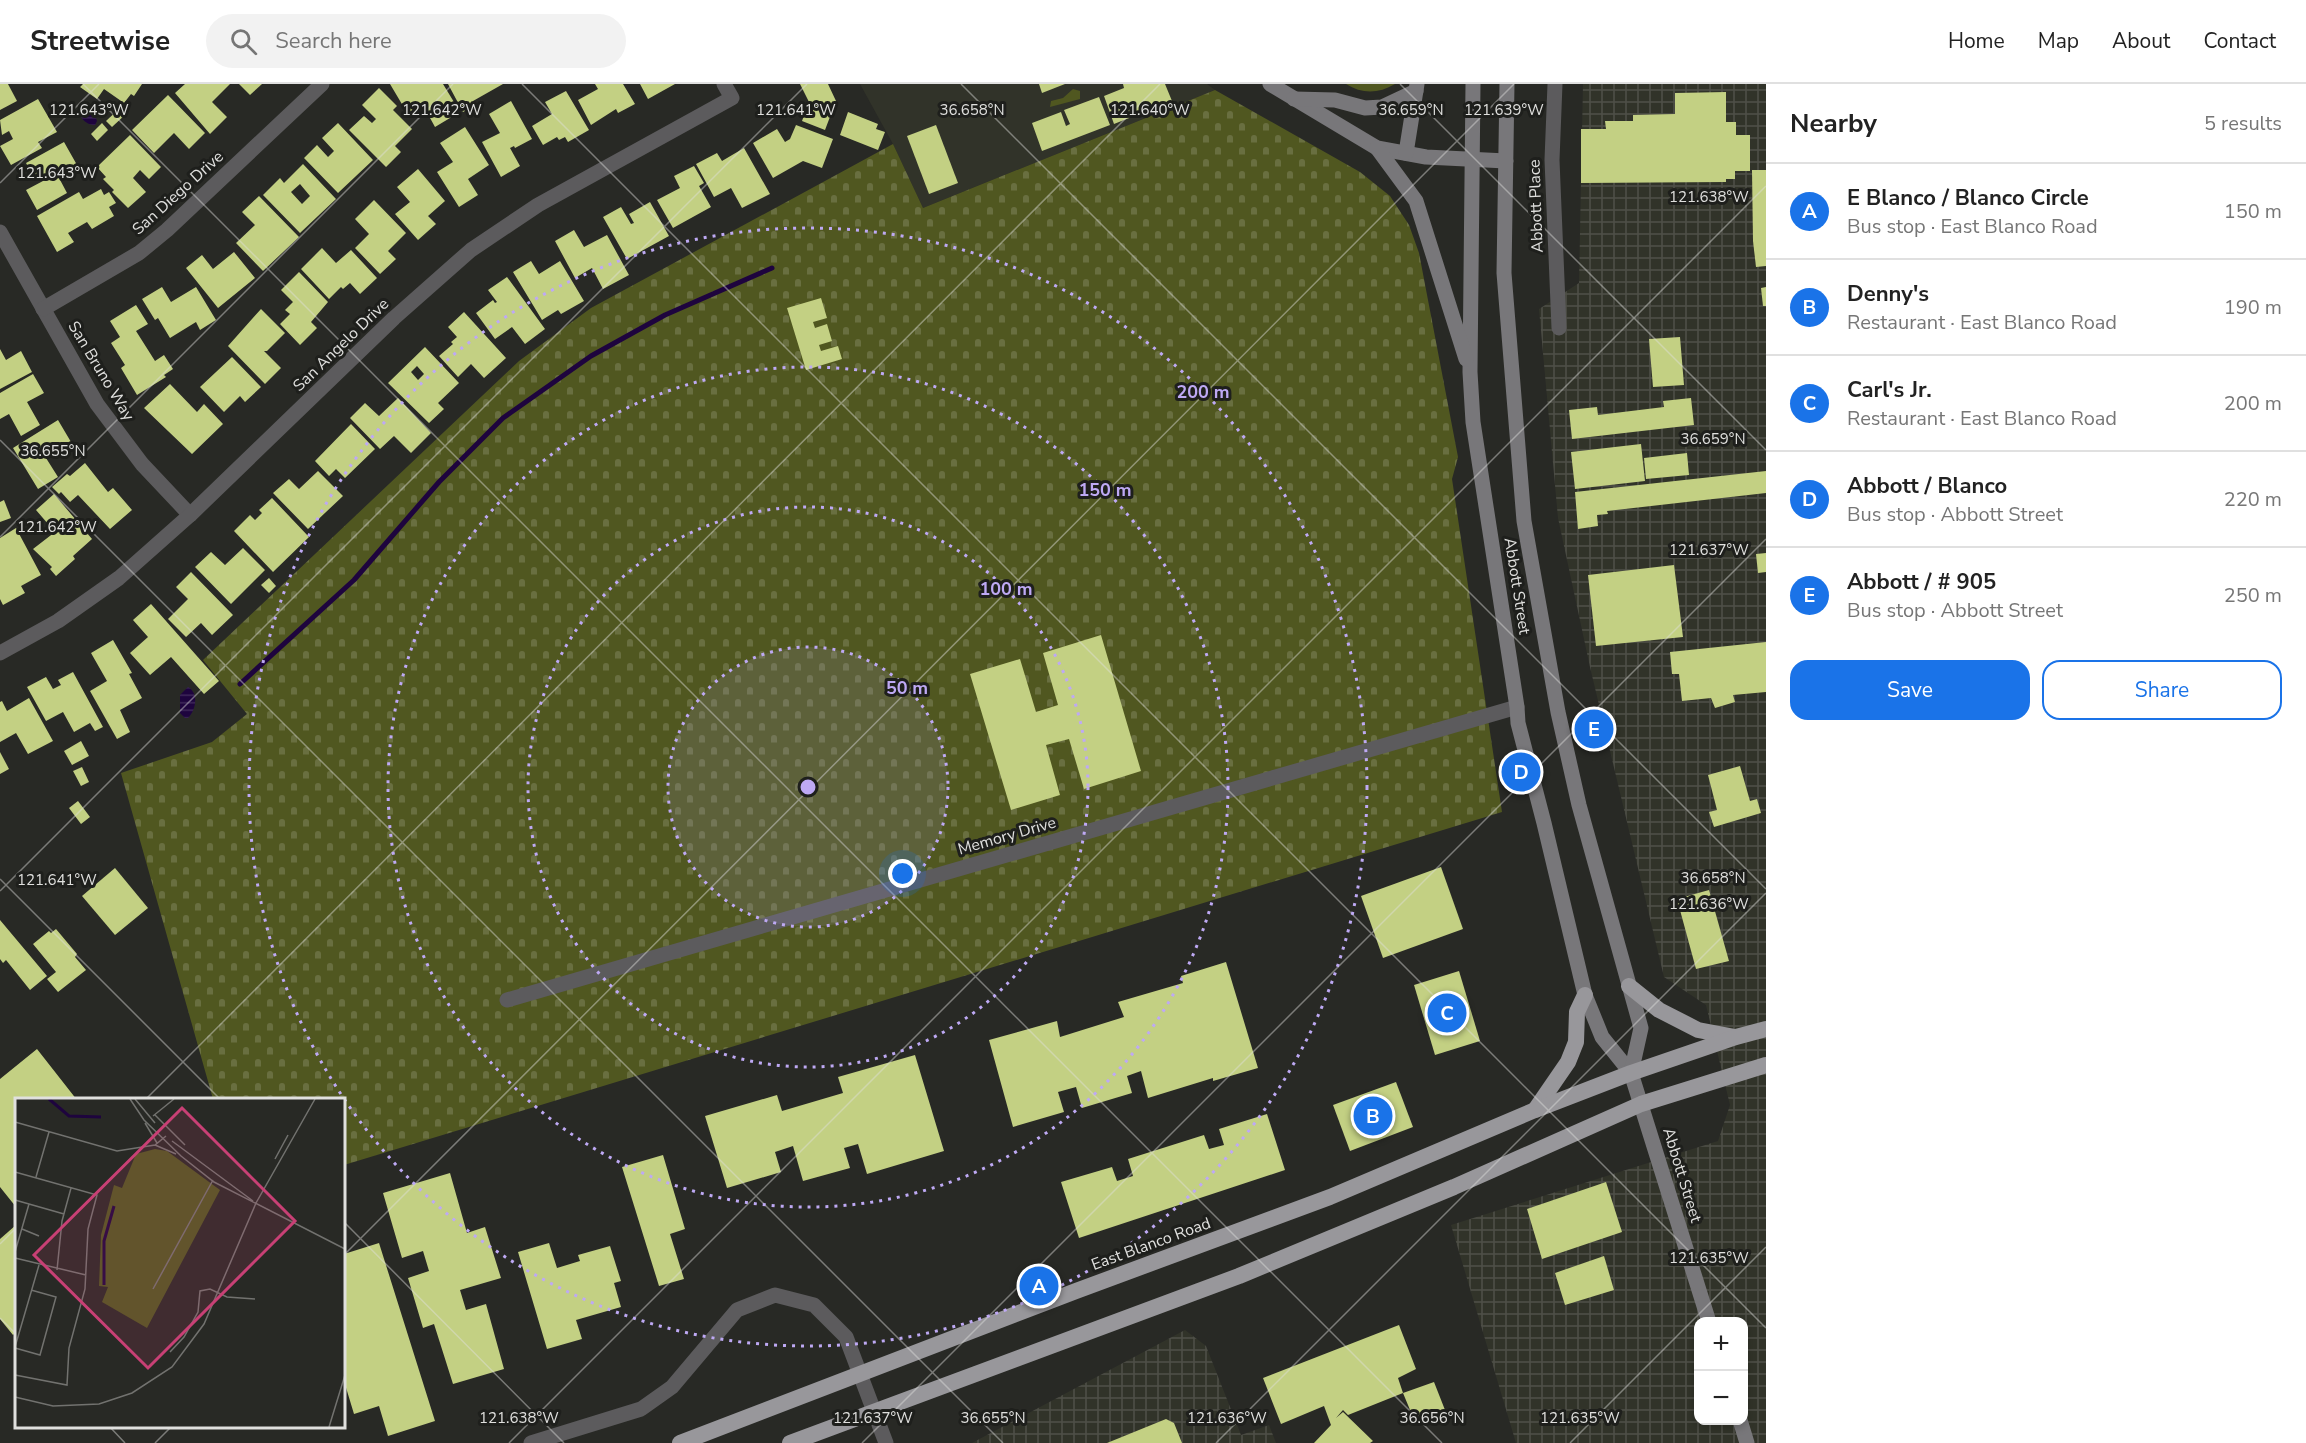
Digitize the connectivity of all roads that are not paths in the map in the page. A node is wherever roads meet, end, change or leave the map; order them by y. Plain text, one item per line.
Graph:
1 (322, 84) edge
2 (724, 84) edge
3 (1270, 84) edge
4 (1473, 84) edge
5 (1507, 84) edge
6 (1555, 84) edge
7 (1416, 87) edge
8 (1292, 99) junction
9 (1377, 148) junction
10 (1406, 153) junction
11 (1472, 159) junction
12 (1506, 161) junction
13 (0, 232) edge
14 (43, 309) junction
15 (1559, 328) dead end
16 (1470, 372) junction
17 (190, 515) junction
18 (0, 653) edge
19 (1517, 707) junction
20 (1629, 986) junction
21 (1585, 995) junction
22 (507, 1000) dead end
23 (1766, 1029) edge
24 (1736, 1037) junction
25 (1766, 1065) edge
26 (1631, 1073) junction
27 (1641, 1104) junction
28 (1535, 1110) junction
29 (1707, 1317) edge
30 (861, 1374) junction
31 (873, 1412) junction
32 (1742, 1425) edge
33 (531, 1443) edge
34 (680, 1443) edge
35 (790, 1443) edge
36 (886, 1443) edge
37 (1747, 1443) edge

1 - 14 street, San Diego Drive
2 - 17 street, San Angelo Drive
3 - 8 main road
4 - 11 main road, Abbott Street
5 - 12 main road, Abbott Street
6 - 15 street, Abbott Place
7 - 8 main road
7 - 10 main road
8 - 9 main road
9 - 10 main road
9 - 16 main road
10 - 11 main road
11 - 12 main road
11 - 16 main road, Abbott Street
12 - 20 main road, Abbott Street
13 - 14 street, San Bruno Way
14 - 17 street, San Bruno Way
16 - 19 main road, Abbott Street
17 - 18 street, San Angelo Drive
19 - 21 main road, Abbott Street
19 - 22 street, Memory Drive
20 - 24 highway
20 - 26 main road, Abbott Street
21 - 26 main road, Abbott Street
21 - 28 highway
23 - 24 highway, East Blanco Road
24 - 26 highway, East Blanco Road
25 - 27 highway
26 - 27 main road, Abbott Street
26 - 28 highway, East Blanco Road
27 - 29 main road, Abbott Street
27 - 31 highway
28 - 30 highway, East Blanco Road
30 - 31 street
30 - 33 street
30 - 34 highway, East Blanco Road
31 - 35 highway
31 - 36 street
32 - 37 main road

